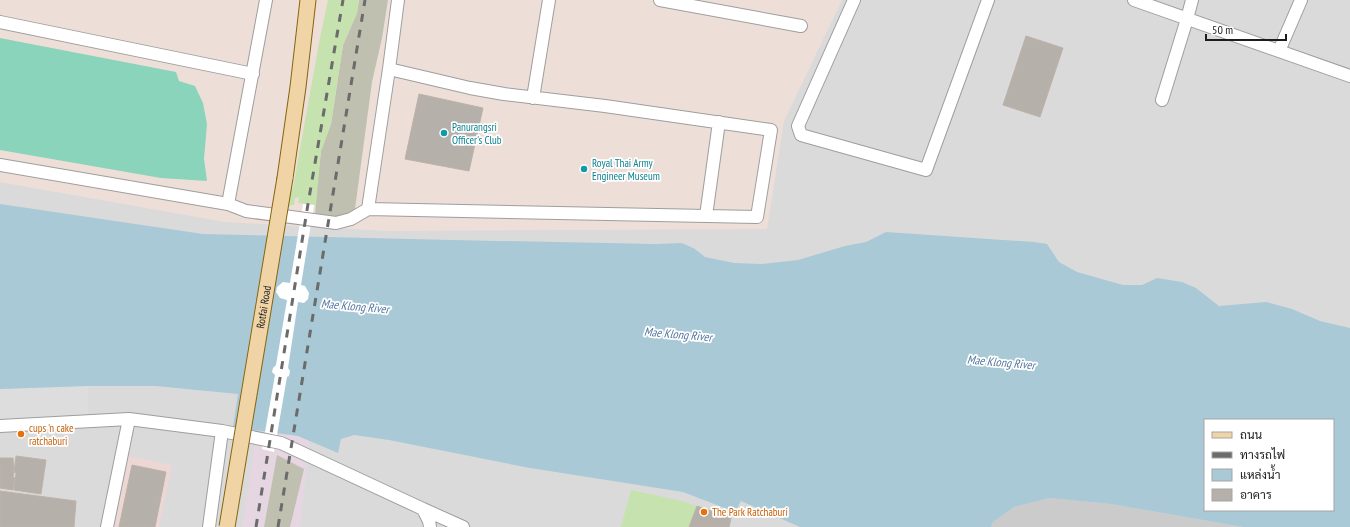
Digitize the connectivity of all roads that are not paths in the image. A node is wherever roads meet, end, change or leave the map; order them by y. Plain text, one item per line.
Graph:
1 (266, 0) edge
2 (308, 0) edge
3 (319, 0) edge
4 (398, 0) edge
5 (549, 0) edge
6 (660, 0) edge
7 (854, 0) edge
8 (988, 0) edge
9 (1134, 0) edge
10 (1192, 0) edge
11 (1300, 0) edge
12 (1187, 19) junction
13 (0, 22) edge
14 (801, 26) dead end
15 (1279, 51) junction
16 (389, 69) junction
17 (253, 74) junction
18 (1350, 76) edge
19 (298, 87) junction
20 (533, 98) junction
21 (1162, 100) dead end
22 (719, 122) junction
23 (0, 165) edge
24 (228, 204) junction
25 (368, 209) junction
26 (706, 216) junction
27 (129, 419) junction
28 (0, 426) edge
29 (222, 430) junction
30 (423, 509) junction
31 (107, 527) edge
32 (209, 527) edge
33 (227, 527) edge
34 (430, 527) edge
35 (464, 527) edge

1 - 17 street
2 - 19 main road, Rotfai Road
3 - 19 main road, Rotfai Road
4 - 16 street
5 - 20 street
6 - 14 street
7 - 8 street
9 - 12 street
10 - 12 street
11 - 15 street
12 - 15 street
12 - 21 street
13 - 17 street
15 - 18 street
16 - 20 street
16 - 25 street
17 - 24 street
19 - 33 main road, Rotfai Road, bridge
20 - 22 street
22 - 26 street
22 - 26 street
23 - 24 street
24 - 25 street
25 - 26 street
27 - 28 street
27 - 29 street
27 - 31 street
29 - 30 street
29 - 32 street
30 - 34 street
30 - 35 street

